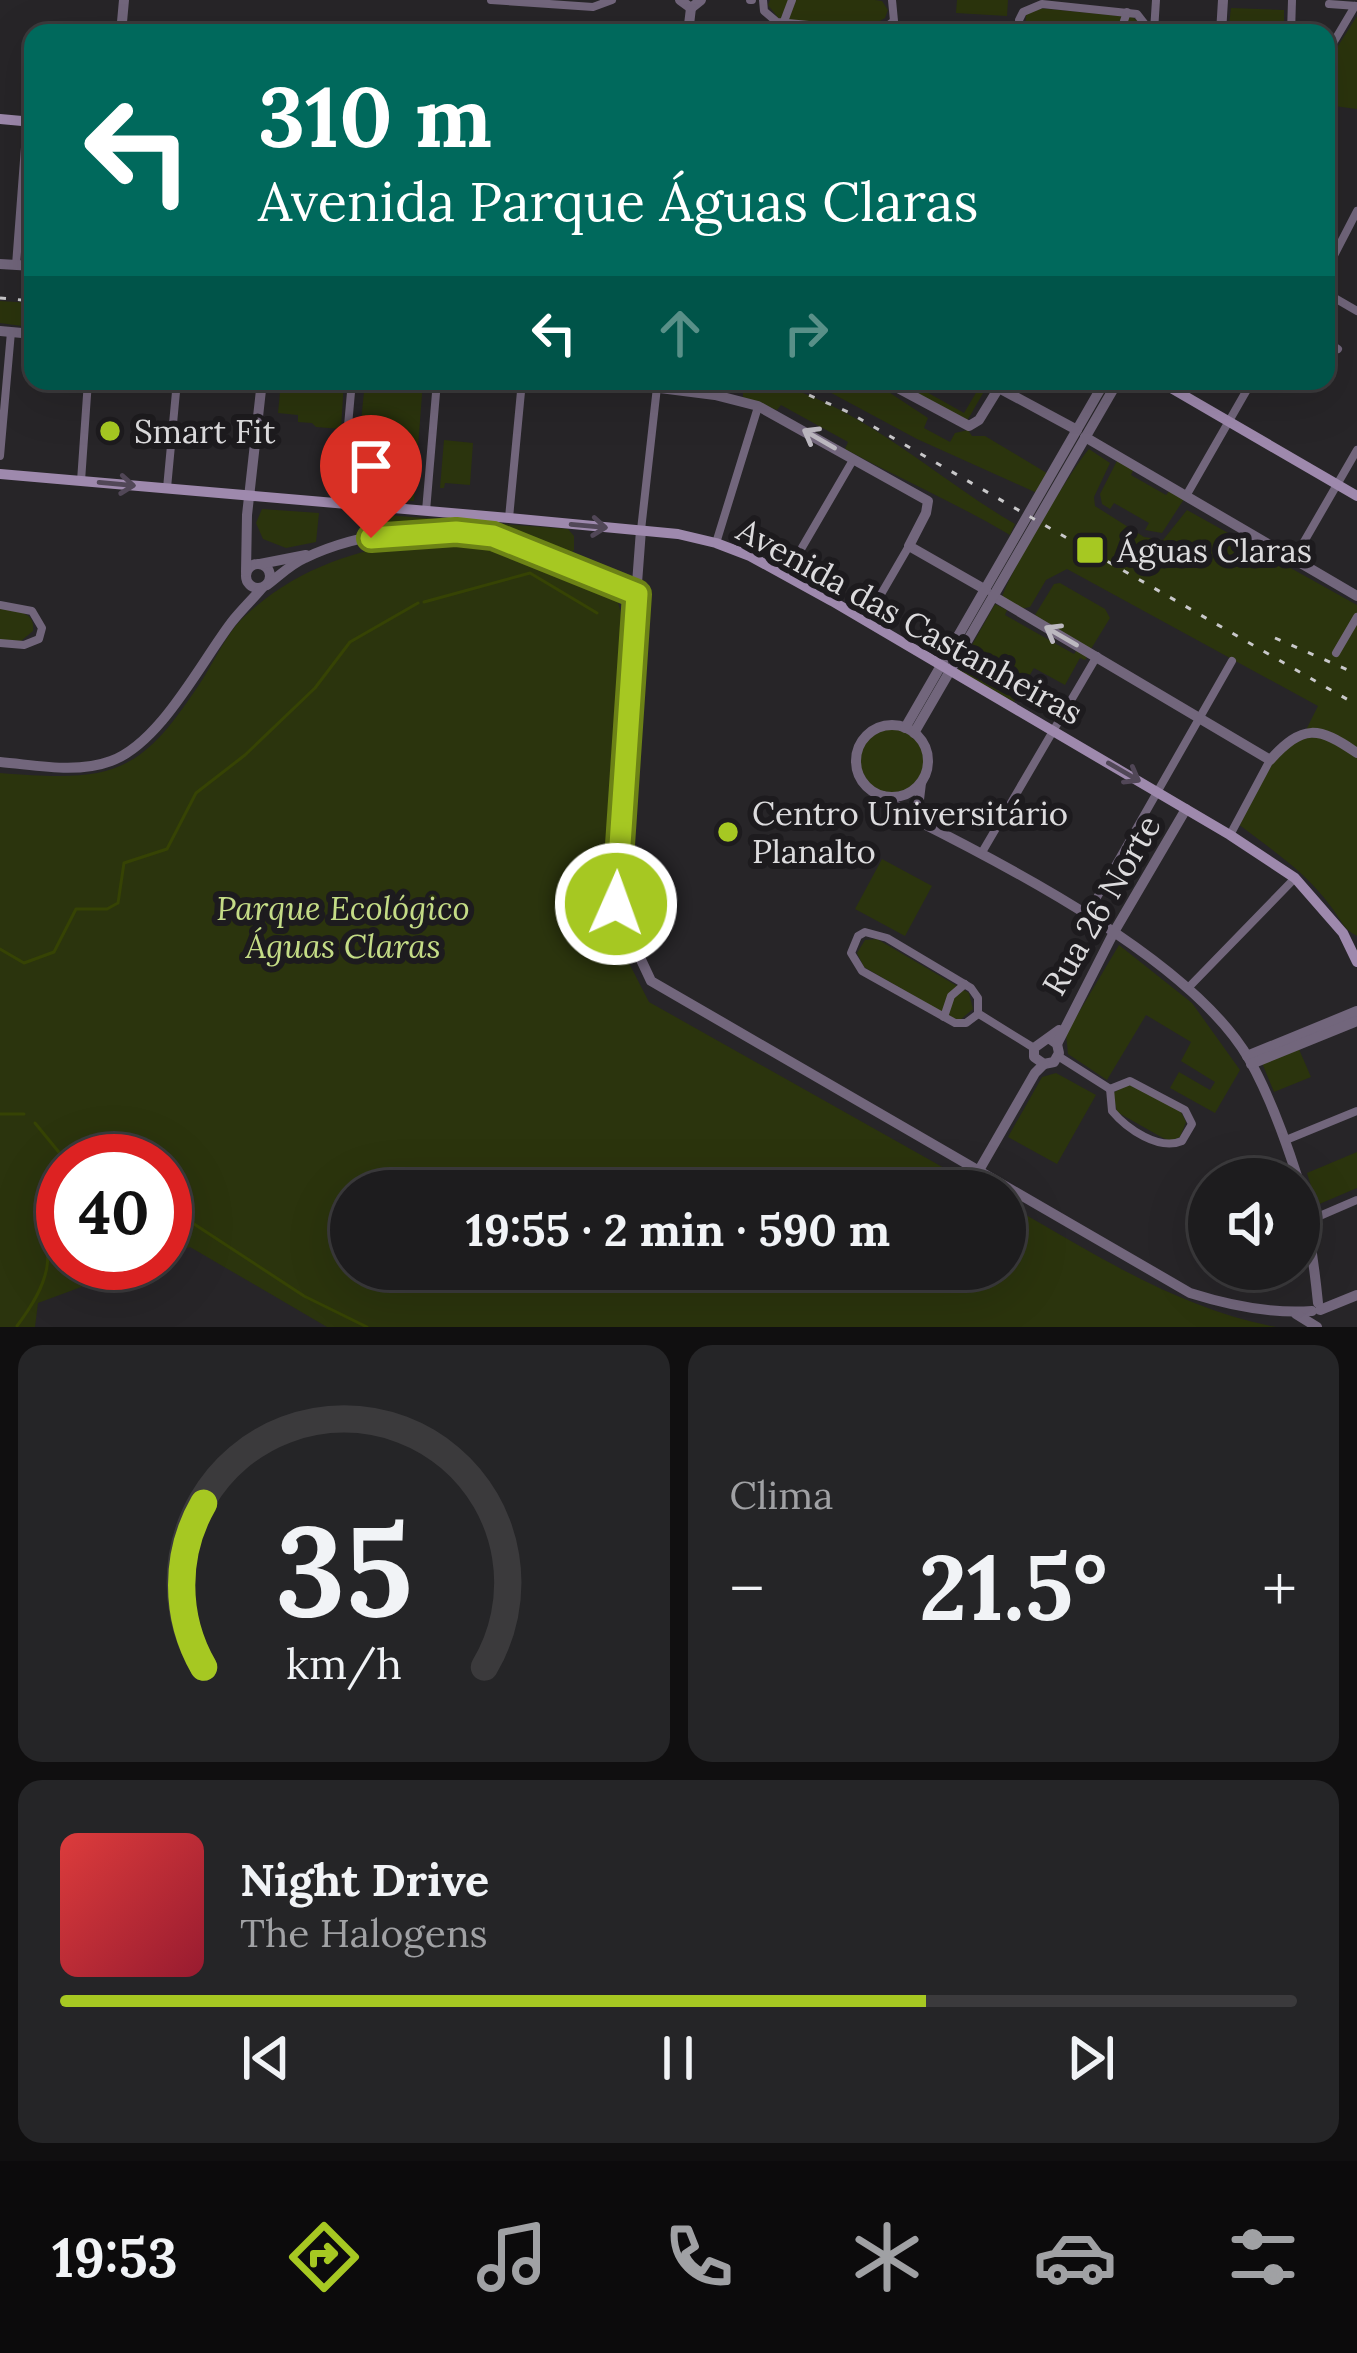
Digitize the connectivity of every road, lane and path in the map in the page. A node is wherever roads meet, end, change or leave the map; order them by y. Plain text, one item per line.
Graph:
1 (491, 0) edge
2 (612, 0) edge
3 (751, 0) edge
4 (792, 0) edge
5 (1042, 2) edge
6 (592, 4) edge
7 (1329, 4) dead end
8 (764, 6) edge
9 (1356, 6) edge
10 (1127, 12) junction
11 (783, 24) joint
12 (1020, 24) edge
13 (1123, 24) edge
14 (1147, 24) edge
15 (1335, 40) edge
16 (24, 183) edge
17 (1357, 211) edge
18 (1335, 254) edge
19 (0, 264) edge
20 (16, 265) junction
21 (24, 265) edge
22 (6, 332) edge
23 (1335, 347) edge
24 (1338, 349) dead end
25 (87, 390) edge
26 (176, 390) edge
27 (264, 390) edge
28 (351, 390) edge
29 (435, 390) edge
30 (521, 390) edge
31 (658, 390) edge
32 (678, 390) edge
33 (903, 390) edge
34 (997, 390) edge
35 (1011, 390) edge
36 (1101, 390) edge
37 (1112, 390) edge
38 (1175, 390) edge
39 (1247, 390) edge
40 (758, 406) junction
41 (1229, 421) junction
42 (1081, 433) junction
43 (1357, 450) edge
44 (0, 456) edge
45 (854, 458) junction
46 (0, 474) edge
47 (81, 481) junction
48 (1336, 484) junction
49 (167, 488) junction
50 (1186, 496) junction
51 (1357, 496) edge
52 (252, 498) junction
53 (341, 504) junction
54 (426, 511) junction
55 (509, 518) junction
56 (641, 530) junction
57 (246, 540) junction
58 (716, 543) junction
59 (909, 546) junction
60 (315, 554) junction
61 (1294, 559) junction
62 (259, 564) junction
63 (786, 575) junction
64 (246, 576) junction
65 (264, 586) junction
66 (990, 593) junction
67 (637, 594) junction
68 (1357, 596) edge
69 (0, 605) edge
70 (1357, 616) edge
71 (234, 619) junction
72 (866, 620) junction
73 (0, 643) edge
74 (1336, 653) dead end
75 (1097, 656) junction
76 (1232, 661) dead end
77 (946, 669) junction
78 (1199, 719) junction
79 (1052, 730) junction
80 (909, 731) junction
81 (1357, 753) edge
82 (1270, 760) junction
83 (0, 762) edge
84 (921, 783) junction
85 (1159, 792) junction
86 (883, 796) junction
87 (1186, 808) junction
88 (923, 823) junction
89 (1230, 835) junction
90 (980, 855) junction
91 (1295, 878) junction
92 (1086, 916) junction
93 (1114, 932) junction
94 (1357, 962) edge
95 (965, 984) junction
96 (1189, 987) junction
97 (1357, 1011) edge
98 (979, 1014) junction
99 (944, 1017) junction
100 (1357, 1021) edge
101 (1045, 1054) junction
102 (1249, 1060) junction
103 (1110, 1089) junction
104 (1357, 1111) edge
105 (1286, 1140) junction
106 (1291, 1158) edge
107 (975, 1170) edge
108 (979, 1170) edge
109 (1026, 1199) edge
110 (1357, 1200) edge
111 (1320, 1216) edge
112 (1316, 1290) edge
113 (1357, 1295) edge
114 (1316, 1308) junction
115 (1282, 1313) junction
116 (1319, 1327) edge

1 - 6 street
2 - 6 street
3 - 8 street
4 - 11 street
5 - 10 street
5 - 12 street
7 - 9 street
8 - 11 street
9 - 15 street
10 - 13 street
10 - 14 street
16 - 20 street
17 - 18 street
19 - 20 street
20 - 21 street
22 - 44 street
23 - 24 street
25 - 47 street
26 - 49 street
27 - 52 street
28 - 53 street
29 - 54 street
30 - 55 street
31 - 56 street
32 - 40 street
33 - 34 street
35 - 42 street
36 - 42 street
37 - 42 street
38 - 41 main road
39 - 41 street
45 -> 40 street
40 - 58 street
41 - 48 main road
41 - 50 street
42 - 50 street
42 - 66 street
43 - 48 street
45 - 59 street
45 - 63 street
46 - 47 main road, Avenida das Castanheiras
47 -> 49 main road, Avenida das Castanheiras
48 - 51 main road
48 - 61 street
49 - 52 main road, Avenida das Castanheiras
50 - 61 street
52 - 53 main road, Avenida das Castanheiras
52 - 57 street
53 - 54 main road, Avenida das Castanheiras
54 - 55 main road, Avenida das Castanheiras
55 -> 56 main road, Avenida das Castanheiras
56 - 58 main road, Avenida das Castanheiras
56 - 67 street
57 - 62 street
57 - 64 street
58 - 63 main road, Avenida das Castanheiras
59 - 66 street
59 - 72 street
60 - 62 street
60 - 65 street
60 - 67 street
61 - 68 street
62 - 64 street
62 - 65 street
63 - 72 main road, Avenida das Castanheiras
64 - 65 street
64 - 71 street
65 - 71 street
75 -> 66 street
66 - 77 street
67 - 107 street
69 - 73 street
70 - 74 street
71 - 83 street
72 - 77 main road, Avenida das Castanheiras
75 - 78 street
75 - 79 street
76 - 78 street
77 - 79 main road, Avenida das Castanheiras
77 - 80 street
78 - 82 street
78 - 85 street
79 -> 85 main road, Avenida das Castanheiras
79 - 90 street
80 - 84 street
80 - 86 street
81 - 82 street
82 - 89 street
84 - 86 street
84 - 88 street
85 - 87 main road, Avenida das Castanheiras
85 - 92 street
86 - 88 street
87 - 89 main road, Avenida das Castanheiras
87 - 93 street, Rua 26 Norte
88 - 90 street
89 - 91 main road, Avenida das Castanheiras
90 - 92 street
91 - 94 main road, Avenida das Castanheiras
91 - 96 street
92 - 93 street
93 - 96 street
93 - 101 street, Rua 26 Norte
95 - 98 street
95 - 99 street
95 - 99 street
96 - 102 street
97 - 102 street
98 - 99 street
98 - 101 street
100 - 102 street
101 - 103 street
101 - 108 street, Rua 26 Norte
102 - 105 street
103 - 103 street
104 - 105 street
105 - 106 street
109 - 115 street
110 - 111 street
112 - 114 street
113 - 114 street
114 - 115 street
114 - 116 street
115 - 116 street

